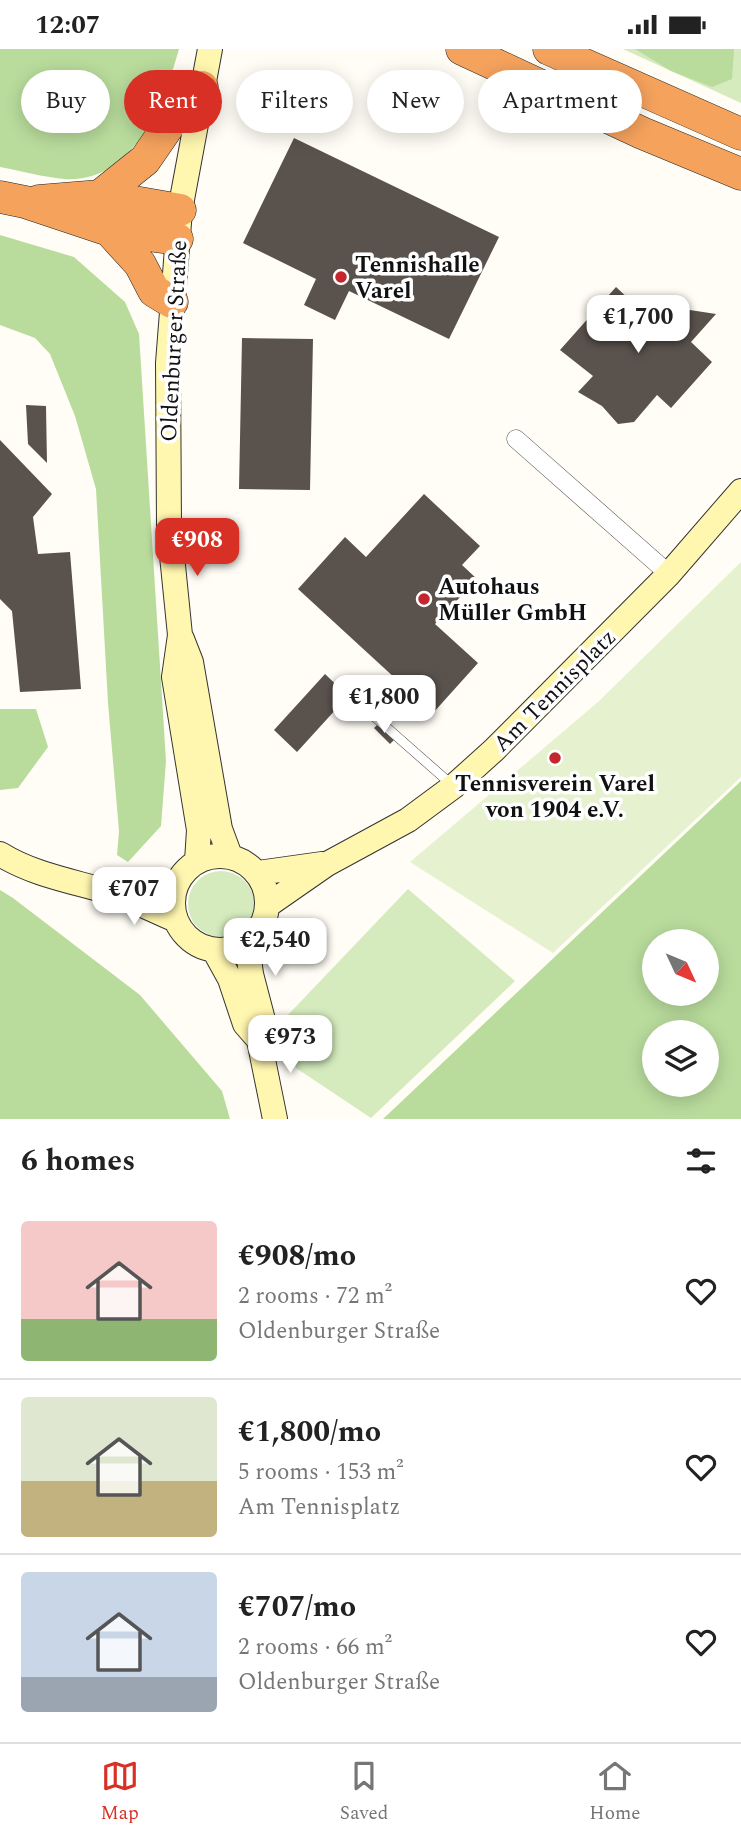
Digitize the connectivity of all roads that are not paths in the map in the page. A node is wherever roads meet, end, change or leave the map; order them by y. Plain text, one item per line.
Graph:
1 (209, 49) edge
2 (462, 49) edge
3 (549, 49) edge
4 (205, 70) edge
5 (164, 133) edge
6 (194, 133) edge
7 (741, 134) edge
8 (741, 174) edge
9 (100, 196) junction
10 (13, 199) edge
11 (178, 224) junction
12 (109, 230) junction
13 (172, 302) junction
14 (516, 439) dead end
15 (741, 491) edge
16 (669, 574) junction
17 (180, 635) junction
18 (360, 704) dead end
19 (454, 786) junction
20 (0, 854) edge
21 (230, 856) junction
22 (197, 861) junction
23 (327, 864) junction
24 (258, 873) junction
25 (176, 885) junction
26 (110, 893) junction
27 (268, 905) junction
28 (176, 921) junction
29 (247, 943) junction
30 (214, 950) junction
31 (260, 1040) junction
32 (275, 1119) edge

1 - 4 main road, Oldenburger Straße
2 - 8 highway
3 - 7 highway
5 - 9 highway
6 - 11 main road, Oldenburger Straße
9 - 10 highway
9 - 11 highway
10 - 12 highway
11 - 12 highway
11 - 13 main road, Oldenburger Straße
12 - 13 highway
13 - 17 main road, Oldenburger Straße
14 - 16 street
15 - 16 main road, Am Tennisplatz
16 - 19 main road, Am Tennisplatz
17 - 21 main road, Oldenburger Straße
17 - 22 main road, Oldenburger Straße
18 - 19 lane
19 - 23 main road, Am Tennisplatz
20 - 26 main road
21 - 22 main road
21 - 24 main road
22 - 25 main road
23 - 24 main road, Am Tennisplatz
23 - 27 main road, Am Tennisplatz
24 - 27 main road
25 - 26 main road
25 - 28 main road
26 - 28 main road
27 - 29 main road
28 - 30 main road
29 - 30 main road
29 - 31 main road
30 - 31 main road
31 - 32 main road

